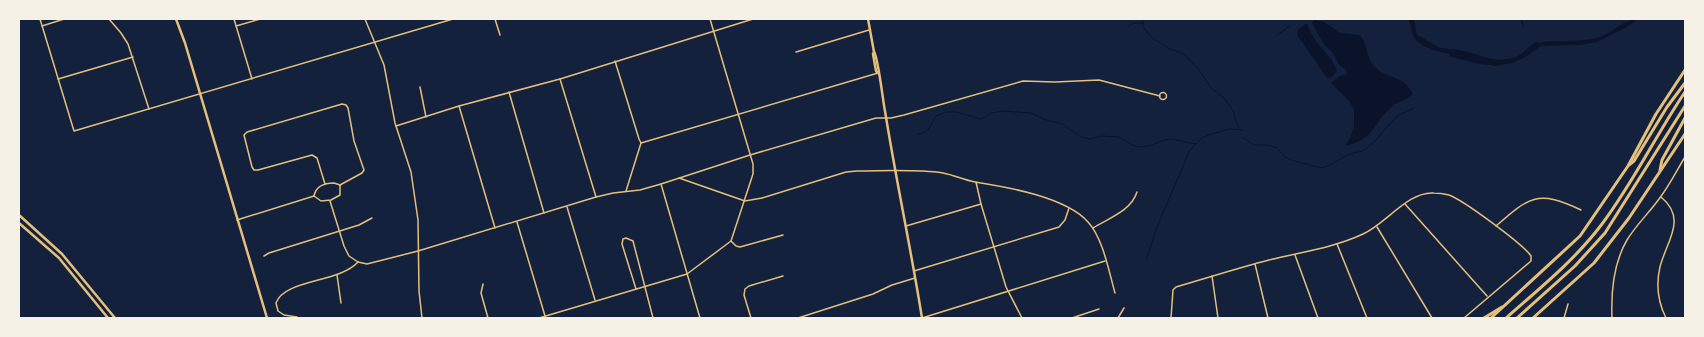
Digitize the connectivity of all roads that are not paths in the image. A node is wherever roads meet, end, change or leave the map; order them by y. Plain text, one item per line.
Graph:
1 (40, 19) edge
2 (64, 19) edge
3 (109, 19) edge
4 (176, 19) edge
5 (234, 19) edge
6 (260, 19) edge
7 (365, 19) edge
8 (453, 19) edge
9 (496, 19) edge
10 (710, 19) edge
11 (753, 19) edge
12 (868, 19) edge
13 (42, 26) junction
14 (236, 26) junction
15 (870, 30) junction
16 (714, 31) junction
17 (500, 35) dead end
18 (375, 43) junction
19 (796, 52) dead end
20 (133, 57) junction
21 (615, 61) junction
22 (1685, 70) edge
23 (878, 73) junction
24 (560, 78) junction
25 (58, 79) junction
26 (252, 79) junction
27 (1685, 83) edge
28 (420, 87) dead end
29 (509, 92) junction
30 (1685, 92) edge
31 (200, 94) junction
32 (1160, 96) dead end
33 (459, 106) junction
34 (1685, 106) edge
35 (149, 110) junction
36 (738, 113) junction
37 (426, 117) junction
38 (886, 118) junction
39 (1685, 118) edge
40 (396, 126) junction
41 (1685, 134) edge
42 (641, 143) junction
43 (750, 155) junction
44 (1685, 157) edge
45 (1628, 166) junction
46 (895, 172) junction
47 (1660, 172) junction
48 (679, 178) junction
49 (976, 182) junction
50 (325, 184) junction
51 (661, 184) junction
52 (340, 185) junction
53 (626, 191) junction
54 (1137, 192) dead end
55 (314, 196) junction
56 (596, 197) junction
57 (1661, 197) junction
58 (330, 201) junction
59 (745, 201) junction
60 (981, 204) junction
61 (1405, 204) junction
62 (567, 207) junction
63 (1069, 208) junction
64 (1581, 210) dead end
65 (544, 213) junction
66 (19, 215) edge
67 (372, 218) dead end
68 (237, 220) junction
69 (517, 222) junction
70 (19, 223) edge
71 (905, 226) junction
72 (1496, 226) junction
73 (1376, 227) junction
74 (495, 228) junction
75 (1093, 228) junction
76 (340, 231) junction
77 (783, 235) dead end
78 (731, 241) junction
79 (1336, 244) junction
80 (994, 247) junction
81 (418, 252) junction
82 (1295, 255) junction
83 (264, 256) dead end
84 (1106, 261) junction
85 (358, 262) junction
86 (1254, 264) junction
87 (914, 271) junction
88 (687, 274) junction
89 (337, 275) junction
90 (783, 276) dead end
91 (1212, 276) junction
92 (915, 278) junction
93 (483, 284) dead end
94 (645, 287) junction
95 (636, 289) junction
96 (1008, 291) junction
97 (1115, 293) dead end
98 (1487, 296) junction
99 (595, 300) junction
100 (342, 303) dead end
101 (1568, 304) dead end
102 (1505, 306) junction
103 (1124, 308) dead end
104 (1099, 309) dead end
105 (545, 316) junction
106 (297, 317) edge
107 (108, 318) edge
108 (115, 318) edge
109 (267, 318) edge
110 (422, 318) edge
111 (488, 318) edge
112 (539, 318) edge
113 (653, 318) edge
114 (700, 318) edge
115 (751, 318) edge
116 (798, 318) edge
117 (922, 318) edge
118 (1022, 318) edge
119 (1072, 318) edge
120 (1118, 318) edge
121 (1171, 318) edge
122 (1218, 318) edge
123 (1268, 318) edge
124 (1318, 318) edge
125 (1367, 318) edge
126 (1432, 318) edge
127 (1464, 318) edge
128 (1484, 318) edge
129 (1491, 318) edge
130 (1506, 318) edge
131 (1517, 318) edge
132 (1533, 318) edge
133 (1564, 318) edge
134 (1612, 318) edge
135 (1666, 318) edge

1 - 13 street
2 - 13 street
3 - 20 street
4 - 31 main road
5 - 14 street
6 - 14 street
7 - 18 street
8 - 18 street
9 - 17 street
10 - 16 street
11 - 16 street
12 - 15 main road
13 - 25 street
14 - 26 street
15 - 19 street
15 - 23 main road
16 - 21 street
16 - 36 street
18 - 26 street
18 - 40 street
20 - 25 street
20 - 35 street
21 - 24 street
21 - 42 street
22 - 45 highway
23 - 36 street
23 - 38 main road
24 - 29 street
24 - 56 street
25 - 35 street
26 - 31 street
27 - 45 highway
28 - 37 street
29 - 33 street
29 - 65 street
30 - 130 highway
31 - 35 street
31 - 68 main road
32 - 38 street
33 - 37 street
33 - 74 street
34 - 131 highway
36 - 42 street
36 - 43 street
37 - 40 street
38 - 43 street
38 - 46 main road
39 - 47 highway
40 - 81 street
41 - 47 highway
42 - 53 street
43 - 48 street
43 - 59 street
44 - 57 street
45 - 102 highway
46 - 49 street
46 - 59 street
46 - 71 main road
47 - 132 highway
48 - 51 street
48 - 59 street
49 - 60 street
49 - 63 street
50 - 52 street
50 - 52 street
50 - 55 street
51 - 53 street
51 - 88 street
52 - 58 street
53 - 56 street
54 - 75 street
55 - 58 street
55 - 68 street
56 - 62 street
57 - 134 street
57 - 135 street
58 - 76 street
59 - 78 street
60 - 71 street
60 - 80 street
61 - 72 street
61 - 73 street
61 - 98 street
62 - 65 street
62 - 99 street
63 - 75 street
63 - 80 street
64 - 72 street
65 - 69 street
66 - 108 main road
67 - 76 street
68 - 109 main road
69 - 74 street
69 - 105 street
70 - 107 main road
71 - 87 main road
72 - 98 street
73 - 79 street
73 - 126 street
74 - 81 street
75 - 84 street
76 - 83 street
76 - 85 street
77 - 78 street
78 - 88 street
79 - 82 street
79 - 125 street
80 - 87 street
80 - 96 street
81 - 85 street
81 - 110 street
82 - 86 street
82 - 124 street
84 - 96 street
84 - 97 street
85 - 89 street
86 - 91 street
86 - 123 street
87 - 92 main road
88 - 94 street
88 - 114 street
89 - 100 street
89 - 106 street
90 - 115 street
91 - 121 street
91 - 122 street
92 - 116 street
92 - 117 main road
93 - 111 street
94 - 95 street
94 - 95 street
94 - 113 street
95 - 99 street
96 - 117 street
96 - 118 street
98 - 127 street
99 - 105 street
101 - 133 street
102 - 128 highway
102 - 129 highway
103 - 120 street
104 - 119 street
105 - 112 street

